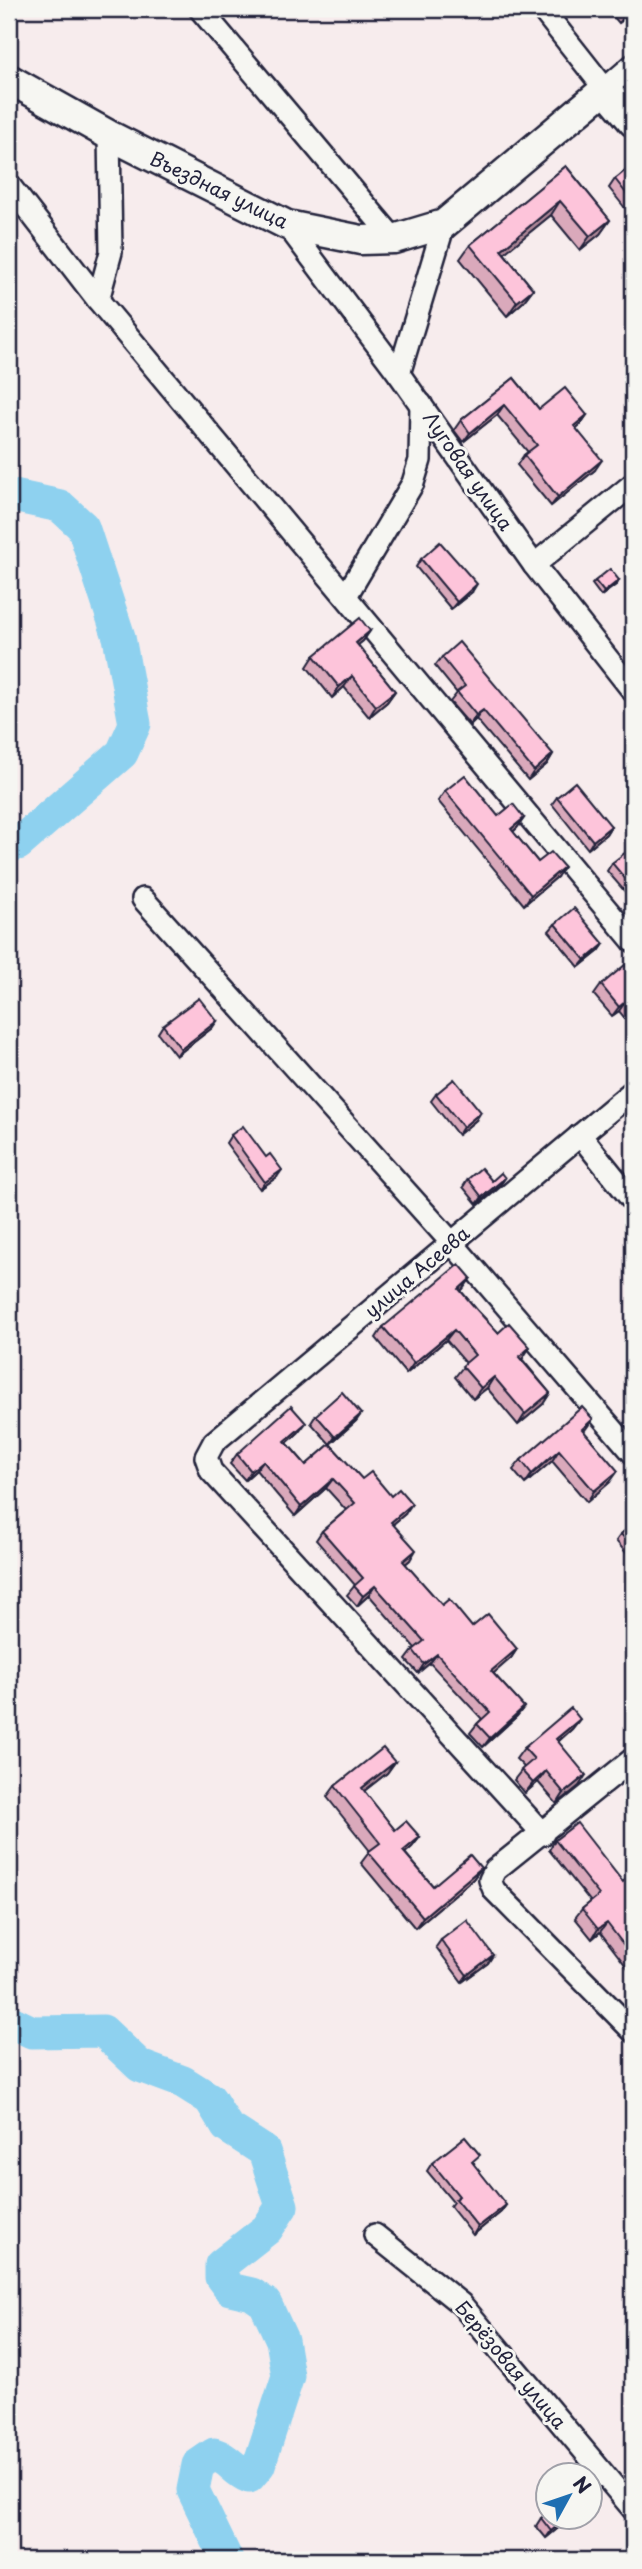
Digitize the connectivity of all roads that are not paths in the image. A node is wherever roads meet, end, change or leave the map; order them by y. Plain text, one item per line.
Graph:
1 (200, 9) edge
2 (541, 9) edge
3 (633, 65) edge
4 (9, 79) edge
5 (605, 89) junction
6 (633, 122) edge
7 (109, 135) junction
8 (9, 185) edge
9 (287, 225) junction
10 (444, 225) junction
11 (394, 239) junction
12 (99, 300) junction
13 (399, 374) junction
14 (421, 404) junction
15 (633, 484) edge
16 (534, 565) junction
17 (346, 596) junction
18 (633, 691) edge
19 (143, 899) dead end
20 (633, 941) edge
21 (633, 1091) edge
22 (580, 1135) junction
23 (633, 1201) edge
24 (452, 1243) junction
25 (633, 1453) edge
26 (633, 1759) edge
27 (543, 1834) junction
28 (633, 2031) edge
29 (375, 2235) dead end
30 (631, 2502) edge

1 - 11 street
2 - 5 street
3 - 5 street
4 - 7 street, Въездная улица
5 - 6 street
5 - 10 street, Въездная улица
7 - 9 street, Въездная улица
7 - 12 street
8 - 12 street
9 - 11 street, Въездная улица
9 - 13 street, Луговая улица
10 - 11 street, Въездная улица
10 - 13 street
12 - 17 street
13 - 14 street, Луговая улица
14 - 16 street, Луговая улица
14 - 17 street
15 - 16 street
16 - 18 street, Луговая улица
17 - 20 street
19 - 24 street
21 - 22 street, улица Асеева
22 - 23 street
22 - 24 street, улица Асеева
24 - 25 street
24 - 27 street, улица Асеева
26 - 27 street
27 - 28 street
29 - 30 street, Берёзовая улица

